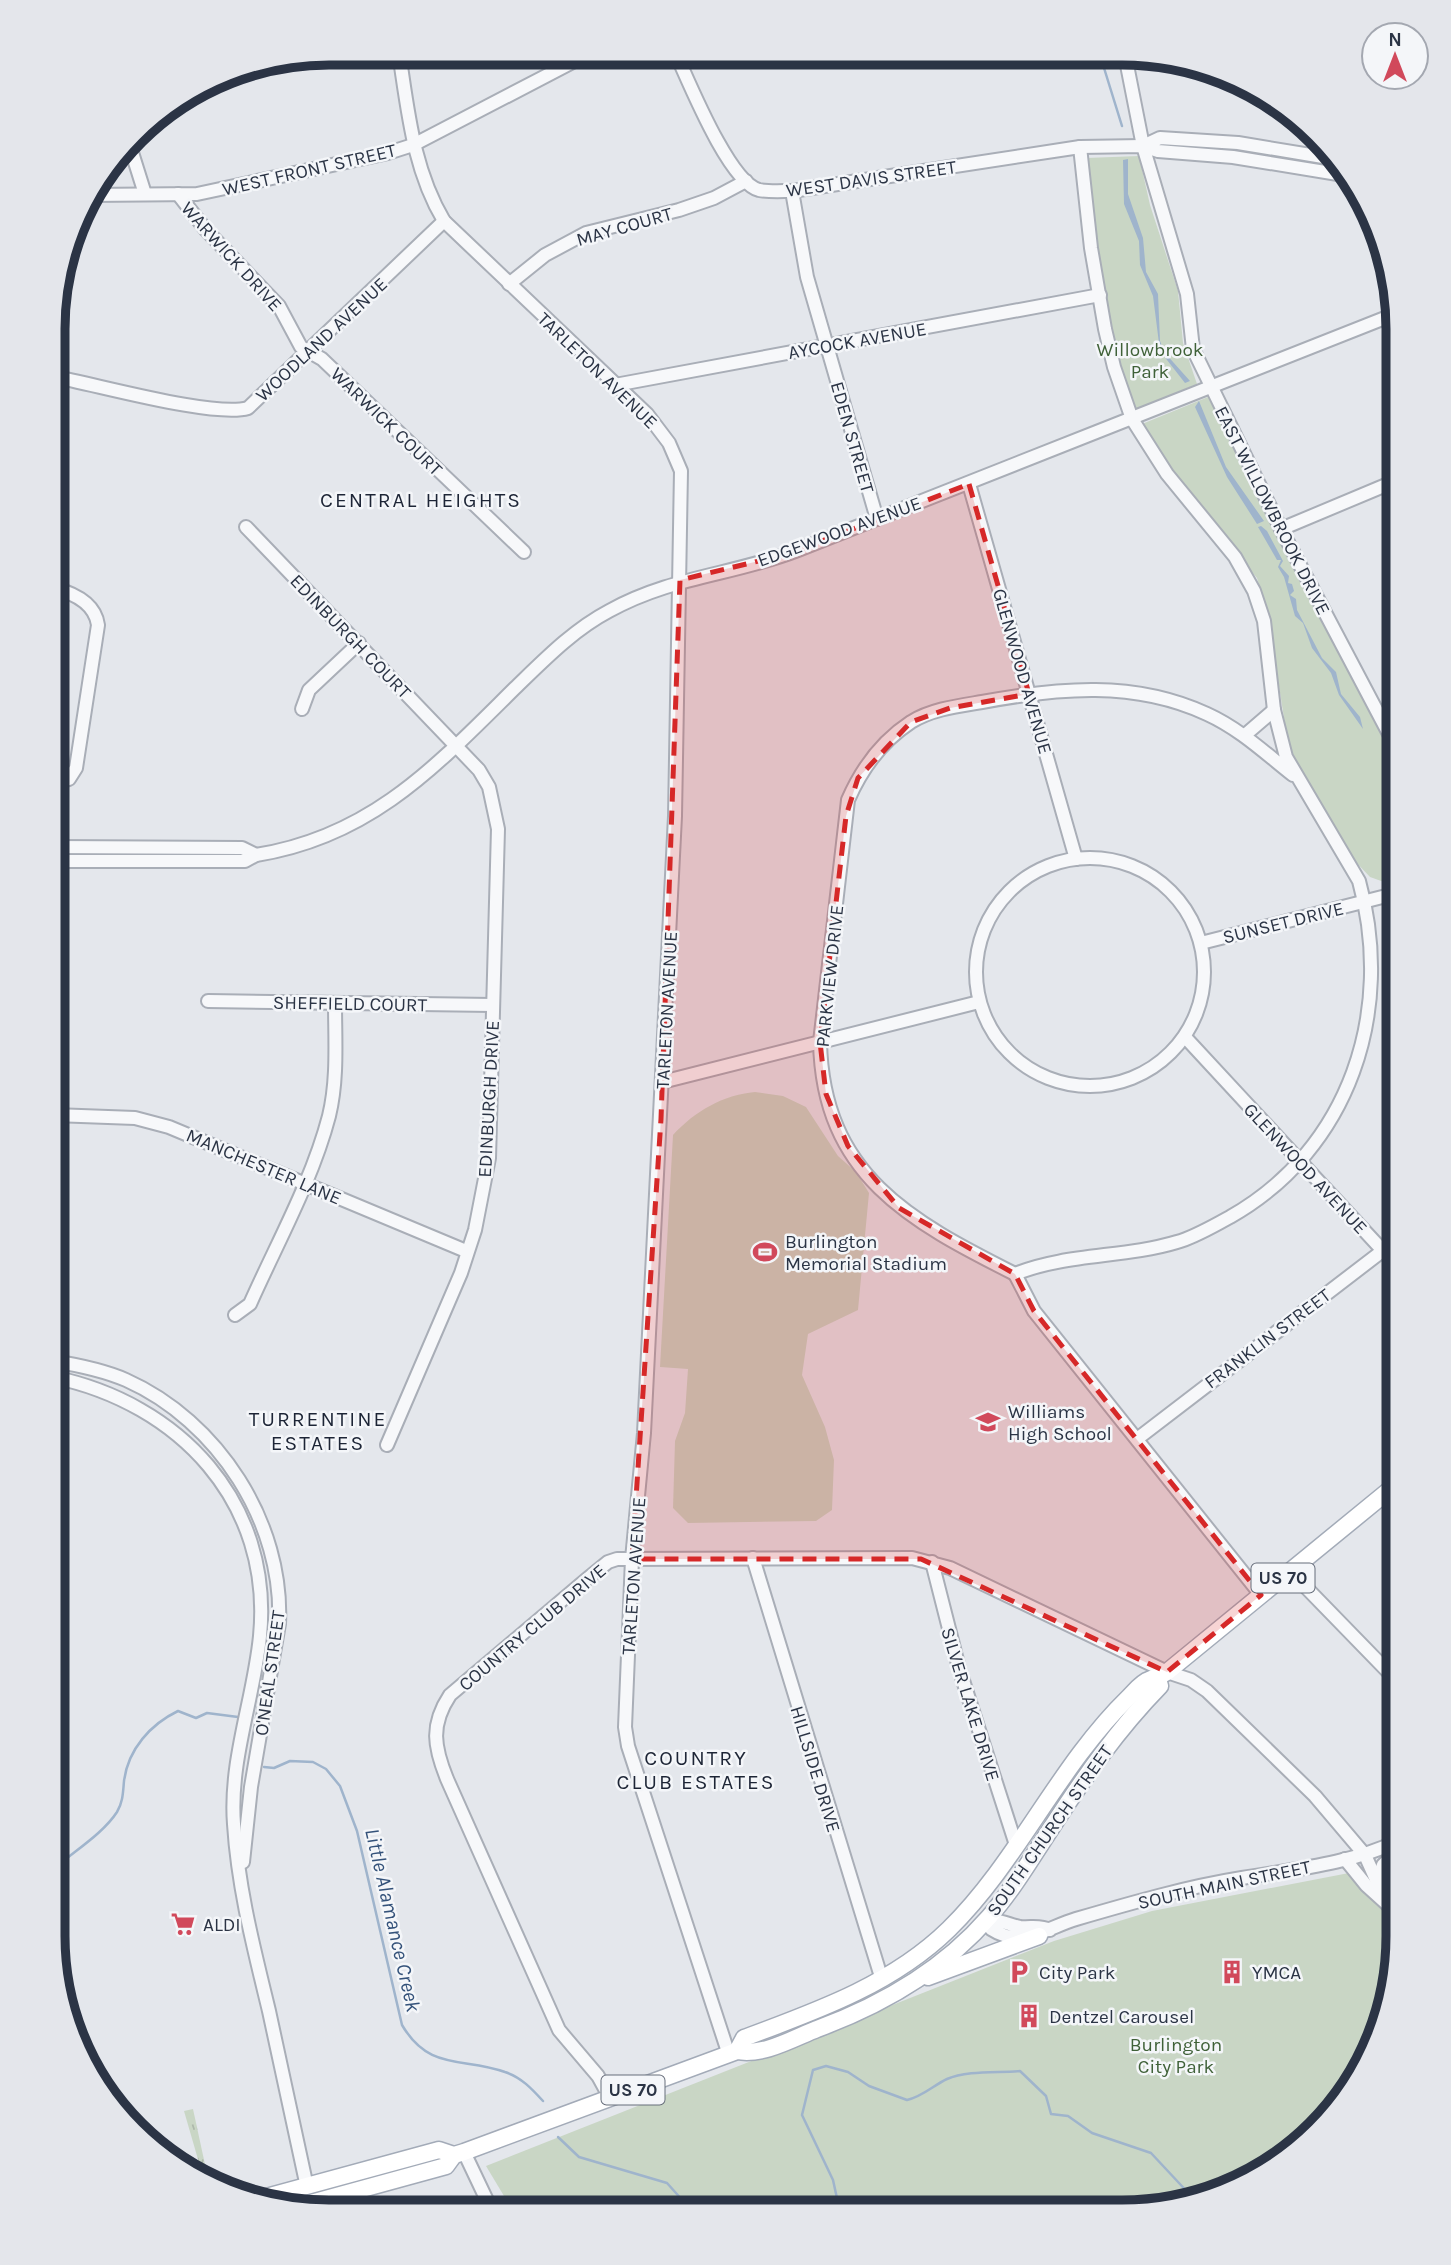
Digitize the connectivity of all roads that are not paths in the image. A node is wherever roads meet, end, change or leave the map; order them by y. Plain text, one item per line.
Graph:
1 (401, 65) edge
2 (567, 65) edge
3 (681, 65) edge
4 (1127, 65) edge
5 (413, 145) junction
6 (1143, 146) junction
7 (1080, 147) junction
8 (132, 152) edge
9 (1323, 157) edge
10 (1336, 174) edge
11 (746, 181) junction
12 (792, 191) junction
13 (145, 194) junction
14 (178, 194) junction
15 (101, 195) edge
16 (444, 221) junction
17 (509, 284) junction
18 (1100, 295) junction
19 (1386, 318) edge
20 (827, 346) junction
21 (310, 351) junction
22 (65, 379) edge
23 (615, 385) junction
24 (1210, 387) junction
25 (1132, 419) junction
26 (969, 484) junction
27 (1386, 485) edge
28 (877, 519) junction
29 (246, 527) dead end
30 (1280, 529) junction
31 (524, 552) dead end
32 (680, 580) junction
33 (65, 591) edge
34 (359, 643) junction
35 (1029, 694) junction
36 (302, 709) dead end
37 (1274, 710) junction
38 (1386, 728) edge
39 (1245, 735) junction
40 (456, 746) junction
41 (1293, 775) junction
42 (65, 780) edge
43 (65, 847) edge
44 (256, 855) junction
45 (1076, 859) junction
46 (65, 861) edge
47 (1386, 897) edge
48 (1364, 902) junction
49 (1201, 943) junction
50 (208, 1001) dead end
51 (979, 1002) junction
52 (335, 1003) junction
53 (493, 1005) junction
54 (1185, 1037) junction
55 (820, 1042) junction
56 (662, 1082) junction
57 (65, 1115) edge
58 (1300, 1162) junction
59 (304, 1183) junction
60 (1386, 1248) edge
61 (466, 1251) junction
62 (1382, 1251) junction
63 (1386, 1255) edge
64 (1016, 1274) junction
65 (235, 1315) dead end
66 (65, 1364) edge
67 (65, 1380) edge
68 (1137, 1439) junction
69 (387, 1446) dead end
70 (1386, 1493) edge
71 (753, 1558) junction
72 (632, 1559) junction
73 (932, 1562) junction
74 (1291, 1572) junction
75 (1261, 1595) junction
76 (1386, 1670) edge
77 (1162, 1675) junction
78 (1386, 1846) edge
79 (1011, 1852) junction
80 (1365, 1856) junction
81 (1345, 1859) junction
82 (1386, 1862) edge
83 (1377, 1882) junction
84 (241, 1890) junction
85 (1386, 1902) edge
86 (1386, 1903) edge
87 (987, 1919) junction
88 (1044, 1933) junction
89 (909, 1962) junction
90 (882, 1980) junction
91 (916, 1981) junction
92 (733, 2053) junction
93 (610, 2098) junction
94 (459, 2153) junction
95 (307, 2187) junction
96 (276, 2195) edge
97 (310, 2200) edge
98 (335, 2200) edge
99 (486, 2200) edge

1 - 5 street, TARLETON AVENUE
2 - 5 street, WEST FRONT STREET
3 - 11 street
4 - 6 street, EAST WILLOWBROOK DRIVE
5 - 14 street, WEST FRONT STREET
5 - 16 street, TARLETON AVENUE
6 - 7 street, WEST DAVIS STREET
6 - 9 street, WEST DAVIS STREET
6 - 10 street, WEST DAVIS STREET
6 - 24 street, EAST WILLOWBROOK DRIVE
7 - 12 street, WEST DAVIS STREET
7 - 18 street
8 - 13 street
11 - 12 street, WEST DAVIS STREET
11 - 17 street, MAY COURT
12 - 20 street, EDEN STREET
13 - 14 street, WEST FRONT STREET
13 - 15 street, WEST FRONT STREET
14 - 21 street, WARWICK DRIVE
16 - 17 street, TARLETON AVENUE
16 - 21 street, WOODLAND AVENUE
17 - 23 street, TARLETON AVENUE
18 - 20 street, AYCOCK AVENUE
18 - 25 street
19 - 24 street, EDGEWOOD AVENUE
20 - 23 street, AYCOCK AVENUE
20 - 28 street, EDEN STREET
21 - 22 street, WOODLAND AVENUE
21 - 31 street, WARWICK COURT
23 - 32 street, TARLETON AVENUE
24 - 25 street, EDGEWOOD AVENUE
24 - 30 street, EAST WILLOWBROOK DRIVE
25 - 26 street, EDGEWOOD AVENUE
25 - 37 street
26 - 28 street, EDGEWOOD AVENUE
26 - 35 street, GLENWOOD AVENUE
27 - 30 street
28 - 32 street, EDGEWOOD AVENUE
29 - 34 street, EDINBURGH COURT
30 - 38 street, EAST WILLOWBROOK DRIVE
32 - 40 street, EDGEWOOD AVENUE
32 - 56 street, TARLETON AVENUE
33 - 42 street
34 - 36 street
34 - 40 street, EDINBURGH COURT
35 - 39 street, PARKVIEW DRIVE
35 - 45 street, GLENWOOD AVENUE
35 - 55 street, PARKVIEW DRIVE
37 - 39 street
37 - 41 street
39 - 41 street, PARKVIEW DRIVE
40 - 44 street, EDGEWOOD AVENUE
40 - 53 street, EDINBURGH DRIVE
41 - 48 street
43 - 44 street, EDGEWOOD AVENUE
44 - 46 street, EDGEWOOD AVENUE
45 - 49 street
45 - 51 street
47 - 48 street, SUNSET DRIVE
48 - 49 street, SUNSET DRIVE
48 - 58 street
49 - 54 street
50 - 52 street, SHEFFIELD COURT
51 - 54 street
51 - 55 street
52 - 53 street, SHEFFIELD COURT
52 - 59 street
53 - 61 street, EDINBURGH DRIVE
54 - 58 street, GLENWOOD AVENUE
55 - 56 street
55 - 64 street, PARKVIEW DRIVE
56 - 72 street, TARLETON AVENUE
57 - 59 street, MANCHESTER LANE
58 - 62 street, GLENWOOD AVENUE
58 - 64 street
59 - 61 street, MANCHESTER LANE
59 - 65 street
60 - 62 street, FRANKLIN STREET
61 - 69 street, EDINBURGH DRIVE
62 - 63 street, GLENWOOD AVENUE
62 - 68 street, FRANKLIN STREET
64 - 68 street
66 - 84 street, O'NEAL STREET
67 - 84 street, O'NEAL STREET
68 - 75 street
70 - 74 main road, SOUTH CHURCH STREET / US 70
71 - 72 street, COUNTRY CLUB DRIVE
71 - 73 street, COUNTRY CLUB DRIVE
71 - 90 street, HILLSIDE DRIVE
72 - 92 street, TARLETON AVENUE
72 - 93 street, COUNTRY CLUB DRIVE
73 - 77 street, COUNTRY CLUB DRIVE
73 - 79 street, SILVER LAKE DRIVE
74 - 75 main road, SOUTH CHURCH STREET / US 70
74 - 76 street
75 - 77 main road, SOUTH CHURCH STREET / US 70
77 - 79 main road, SOUTH CHURCH STREET / US 70
77 - 80 street, COUNTRY CLUB DRIVE
77 - 87 main road, SOUTH CHURCH STREET / US 70
78 - 80 street, SOUTH MAIN STREET
79 - 87 main road
79 - 89 main road, SOUTH CHURCH STREET / US 70
80 - 81 street, SOUTH MAIN STREET
80 - 83 street, COUNTRY CLUB DRIVE
81 - 86 street
81 - 88 street, SOUTH MAIN STREET
82 - 83 street
83 - 85 street, COUNTRY CLUB DRIVE
84 - 95 street, O'NEAL STREET
87 - 88 street, SOUTH MAIN STREET
87 - 89 main road
87 - 91 main road, SOUTH CHURCH STREET / US 70
88 - 91 main road
89 - 90 main road, SOUTH CHURCH STREET / US 70
90 - 92 main road, SOUTH CHURCH STREET / US 70
91 - 92 main road, SOUTH CHURCH STREET / US 70
92 - 93 main road, SOUTH CHURCH STREET / US 70
93 - 94 main road, SOUTH CHURCH STREET / US 70
94 - 95 main road, SOUTH CHURCH STREET / US 70
94 - 98 main road, SOUTH CHURCH STREET / US 70
94 - 99 street
95 - 96 main road, SOUTH CHURCH STREET / US 70
95 - 97 main road, O'NEAL STREET

